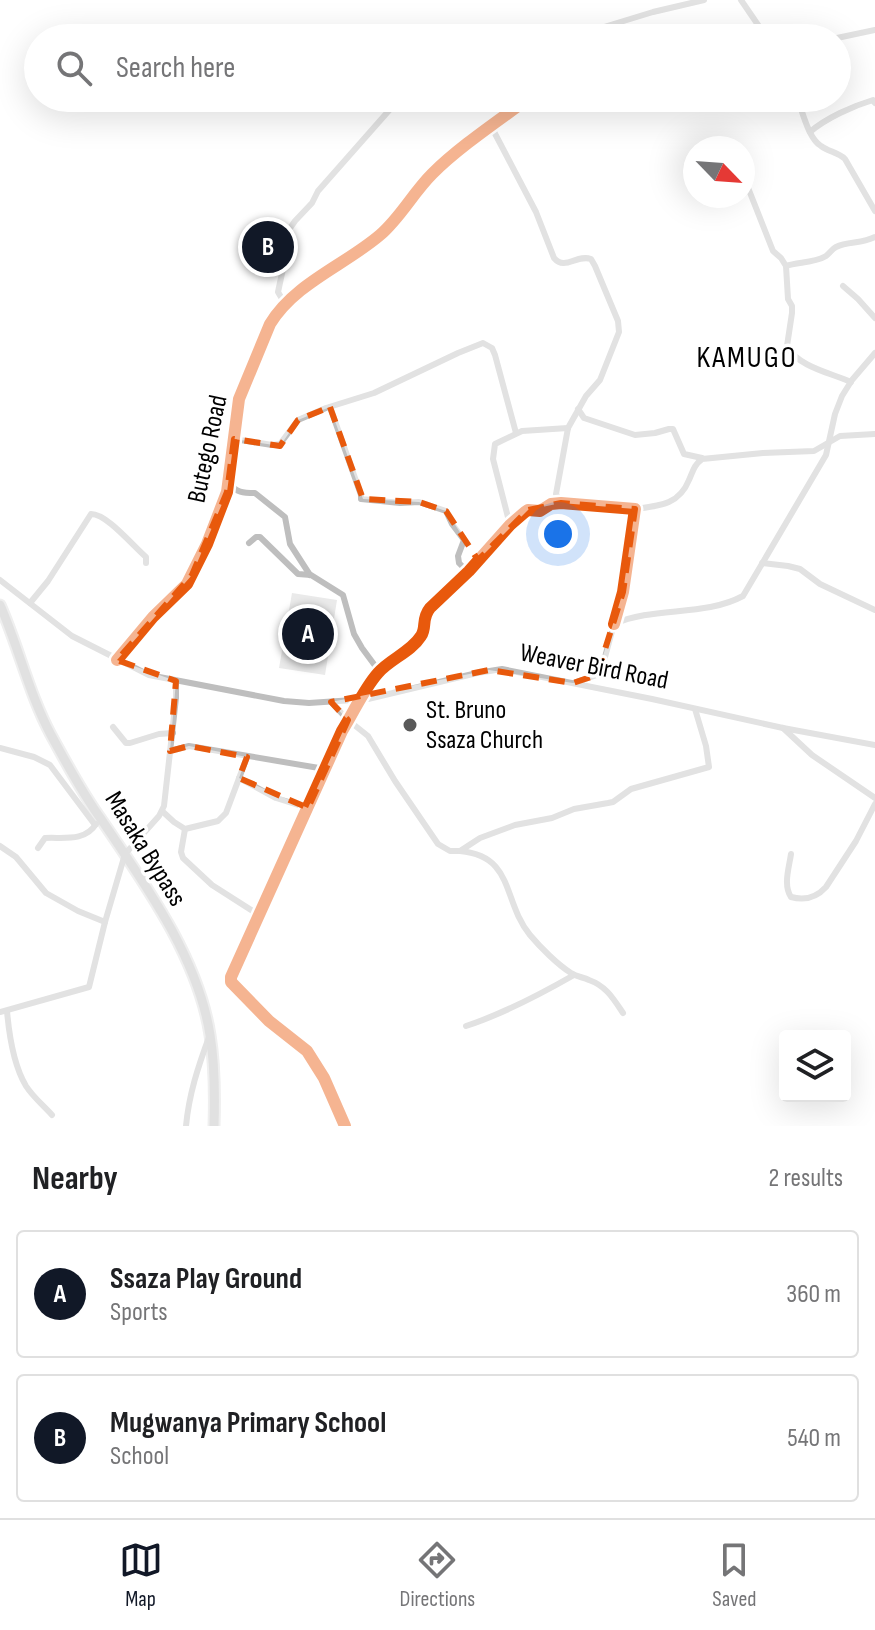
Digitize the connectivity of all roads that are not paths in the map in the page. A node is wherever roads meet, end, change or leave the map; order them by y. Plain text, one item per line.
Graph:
1 (704, 0) edge
2 (741, 0) edge
3 (614, 24) edge
4 (757, 24) edge
5 (875, 30) edge
6 (851, 35) edge
7 (875, 103) edge
8 (851, 108) edge
9 (388, 112) edge
10 (510, 112) edge
11 (802, 112) edge
12 (844, 112) edge
13 (491, 126) junction
14 (810, 132) junction
15 (755, 205) edge
16 (874, 208) edge
17 (875, 237) edge
18 (786, 266) junction
19 (843, 286) dead end
20 (285, 304) junction
21 (875, 318) edge
22 (875, 353) edge
23 (851, 382) junction
24 (330, 407) junction
25 (578, 409) junction
26 (584, 418) junction
27 (573, 420) junction
28 (568, 428) junction
29 (516, 433) junction
30 (875, 434) edge
31 (234, 439) junction
32 (829, 442) junction
33 (702, 459) junction
34 (229, 479) junction
35 (556, 494) junction
36 (561, 503) junction
37 (551, 504) junction
38 (635, 509) junction
39 (510, 525) junction
40 (249, 543) dead end
41 (146, 563) dead end
42 (762, 563) junction
43 (468, 572) junction
44 (311, 575) junction
45 (0, 580) edge
46 (30, 603) junction
47 (0, 605) edge
48 (875, 610) edge
49 (614, 624) junction
50 (117, 660) junction
51 (379, 671) junction
52 (176, 681) junction
53 (573, 683) junction
54 (359, 700) junction
55 (331, 702) junction
56 (695, 709) junction
57 (348, 720) junction
58 (113, 727) dead end
59 (783, 728) junction
60 (173, 733) junction
61 (875, 745) edge
62 (0, 748) edge
63 (170, 751) junction
64 (247, 757) junction
65 (325, 769) junction
66 (239, 778) junction
67 (875, 798) edge
68 (875, 804) edge
69 (308, 808) junction
70 (162, 811) junction
71 (97, 821) junction
72 (185, 829) junction
73 (0, 846) edge
74 (38, 848) dead end
75 (460, 851) junction
76 (125, 854) junction
77 (791, 854) dead end
78 (259, 915) junction
79 (105, 922) junction
80 (574, 975) junction
81 (4, 1011) edge
82 (623, 1013) dead end
83 (466, 1026) dead end
84 (210, 1034) junction
85 (52, 1115) dead end
86 (186, 1126) edge
87 (214, 1126) edge
88 (345, 1126) edge

1 - 3 street
2 - 4 street
5 - 6 street
7 - 8 street
9 - 20 street
10 - 13 street, Butego Road
11 - 14 street
12 - 14 street
13 - 20 street, Butego Road
13 - 25 street
14 - 16 street
15 - 18 street
17 - 18 street
18 - 23 street
19 - 21 street
20 - 31 street, Butego Road
22 - 23 street
23 - 32 street
24 - 29 street
24 - 31 street
24 - 43 street
25 - 26 street
25 - 27 street
26 - 27 street
26 - 33 street
27 - 28 street
28 - 29 street
28 - 35 street
29 - 39 street
30 - 32 street
31 - 34 street, Butego Road
32 - 33 street
32 - 42 street
33 - 38 street
34 - 44 street
34 - 50 street, Butego Road
35 - 36 street
35 - 37 street
36 - 37 street
36 - 38 street
37 - 39 street
38 - 49 street
39 - 43 street
40 - 44 street
41 - 46 street
42 - 48 street
42 - 49 street
43 - 51 street
44 - 51 street
45 - 46 street, Weaver Bird Road
46 - 50 street, Weaver Bird Road
47 - 71 highway, Masaka Bypass
49 - 53 street
50 - 52 street, Weaver Bird Road
51 - 54 street
52 - 55 street, Weaver Bird Road
52 - 60 street
53 - 54 street, Weaver Bird Road
53 - 56 street, Weaver Bird Road
54 - 55 street, Weaver Bird Road
54 - 57 street
55 - 57 street
56 - 59 street, Weaver Bird Road
56 - 75 street
57 - 65 street
57 - 75 street
58 - 60 street
59 - 61 street, Weaver Bird Road
59 - 67 street
60 - 63 street
62 - 71 street
63 - 64 street
63 - 70 street
64 - 65 street
64 - 66 street
65 - 69 street
66 - 69 street
66 - 72 street
68 - 77 street
69 - 78 street
70 - 72 street
70 - 76 street
71 - 74 street
71 - 76 highway, Masaka Bypass
72 - 78 street
73 - 79 street
75 - 80 street
76 - 79 street
76 - 84 highway, Masaka Bypass
78 - 88 street
79 - 81 street
80 - 82 street
80 - 83 street
81 - 85 street
84 - 86 street
84 - 87 highway, Masaka Bypass

